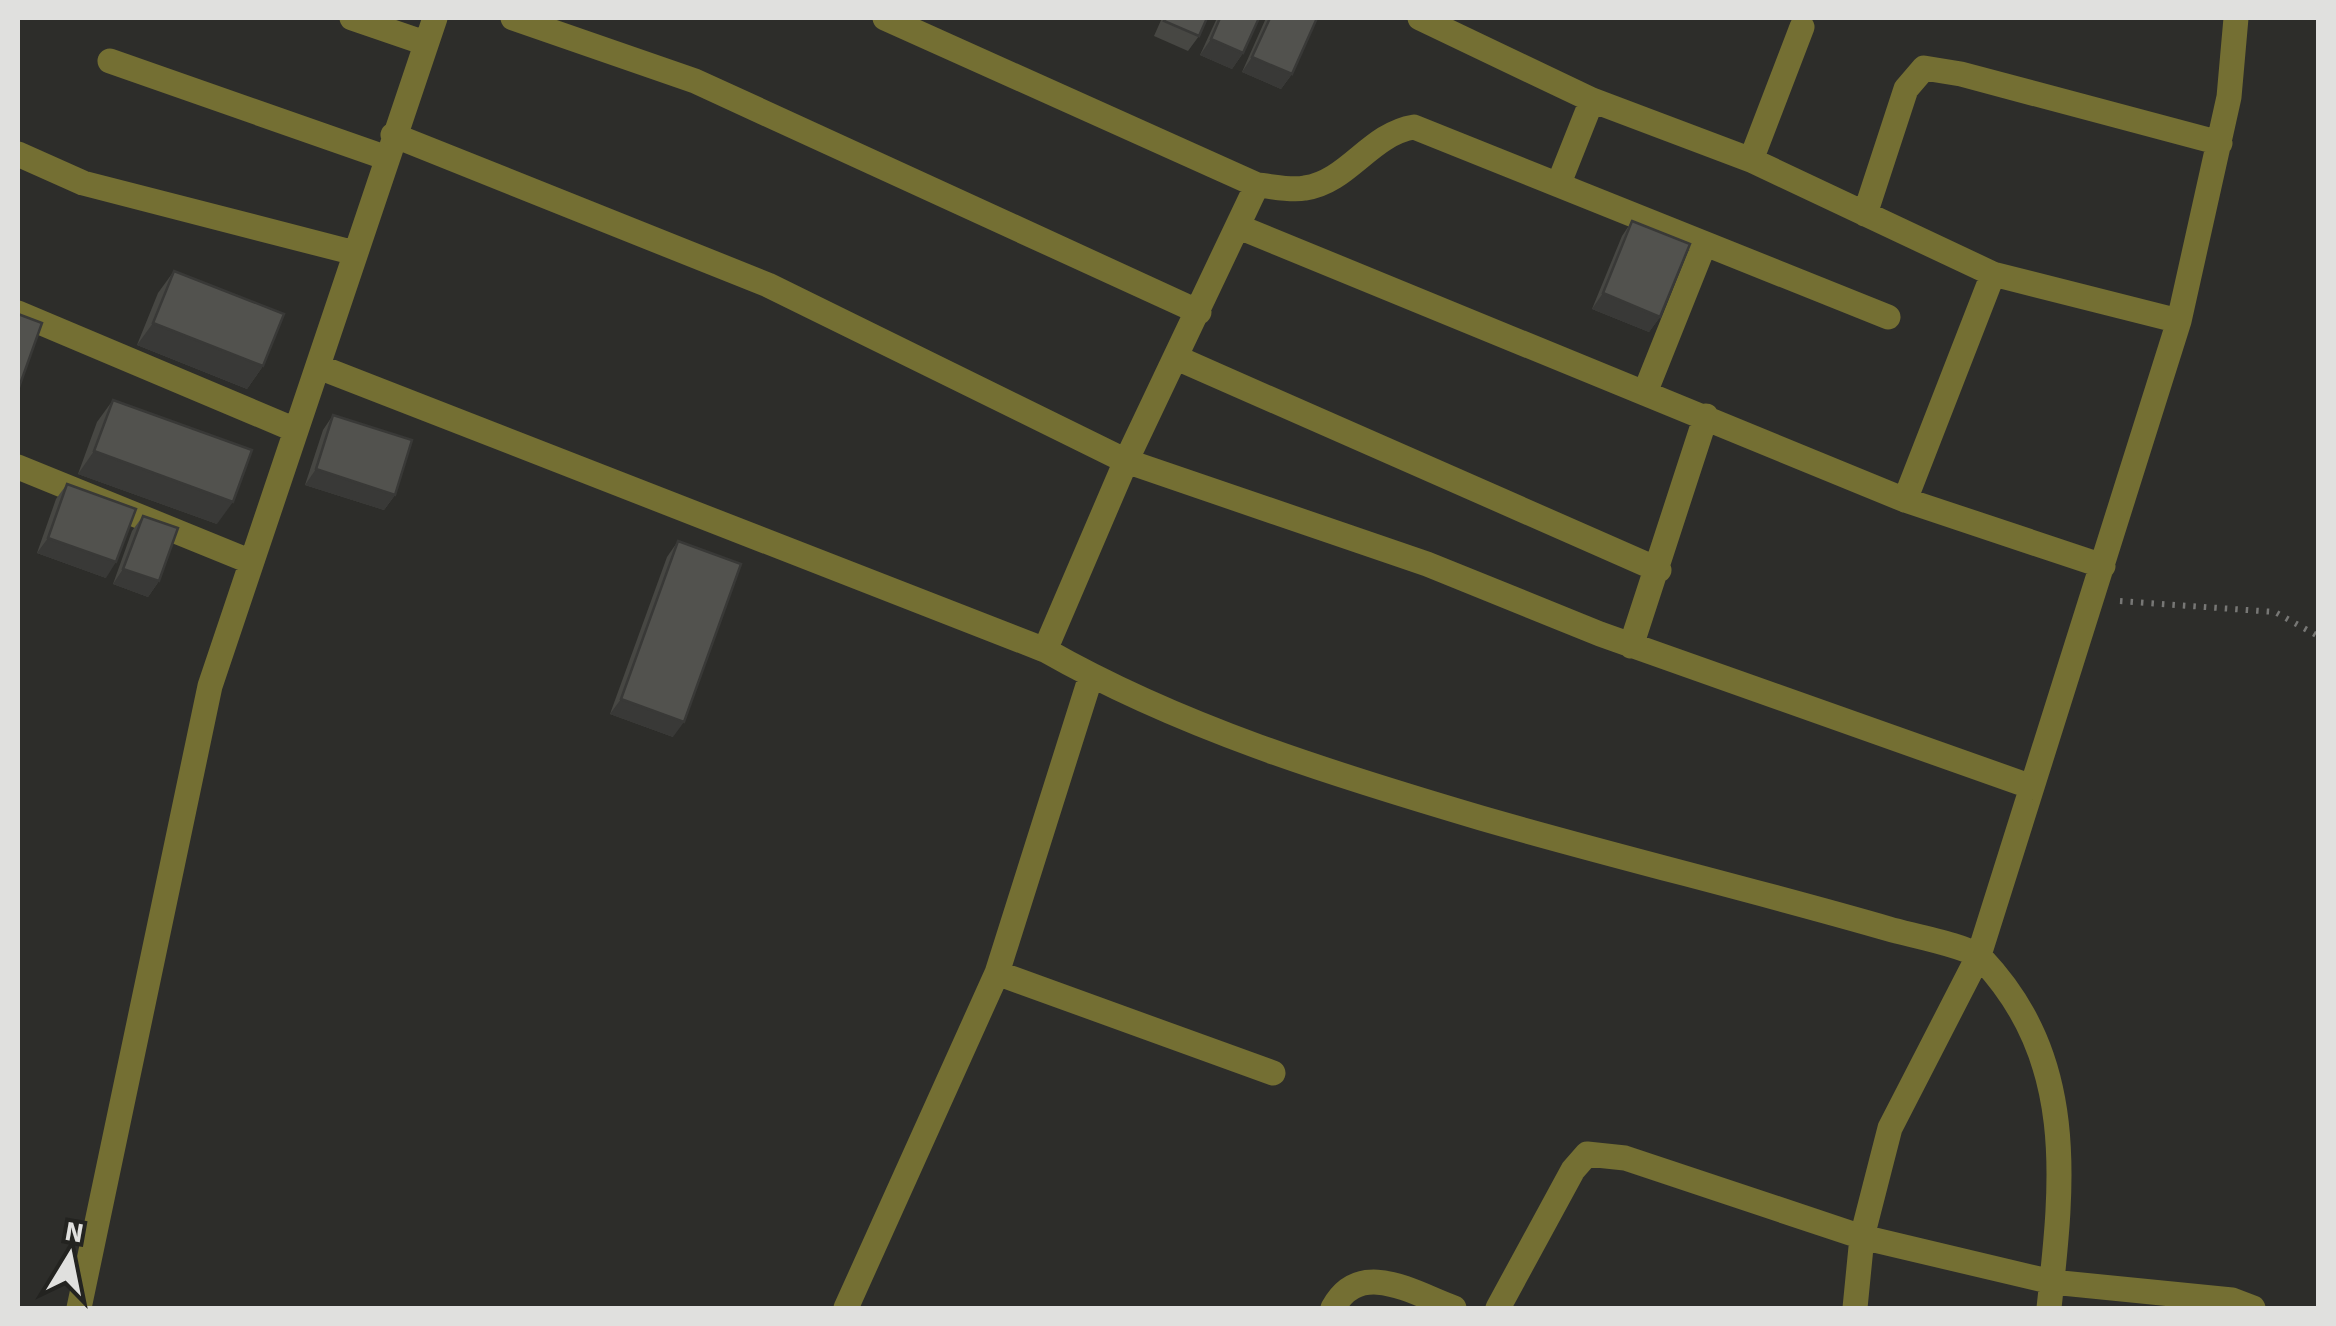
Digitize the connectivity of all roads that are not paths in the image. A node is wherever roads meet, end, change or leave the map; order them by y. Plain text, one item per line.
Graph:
1 (352, 18) edge
2 (434, 18) edge
3 (513, 18) edge
4 (886, 18) edge
5 (1420, 18) edge
6 (2236, 18) edge
7 (1802, 27) dead end
8 (425, 43) junction
9 (110, 61) dead end
10 (1592, 100) junction
11 (2220, 142) junction
12 (390, 146) junction
13 (18, 154) edge
14 (1752, 160) junction
15 (1559, 184) junction
16 (1258, 186) junction
17 (1865, 214) junction
18 (1239, 227) junction
19 (1704, 245) junction
20 (355, 253) junction
21 (1993, 274) junction
22 (1199, 312) junction
23 (18, 313) edge
24 (1888, 317) dead end
25 (2178, 321) junction
26 (1177, 358) junction
27 (318, 367) junction
28 (1646, 390) junction
29 (1706, 416) junction
30 (293, 429) junction
31 (1126, 460) junction
32 (18, 467) edge
33 (1904, 500) junction
34 (248, 561) junction
35 (2103, 566) junction
36 (1659, 570) junction
37 (1631, 646) junction
38 (1045, 650) junction
39 (1090, 676) junction
40 (2032, 787) junction
41 (1980, 955) junction
42 (997, 973) junction
43 (1273, 1073) dead end
44 (1862, 1237) junction
45 (2052, 1282) junction
46 (79, 1308) edge
47 (846, 1308) edge
48 (1333, 1308) edge
49 (1454, 1308) edge
50 (1498, 1308) edge
51 (1854, 1308) edge
52 (2049, 1308) edge
53 (2253, 1308) edge

1 - 8 street
2 - 8 street
3 - 22 street
4 - 16 street
5 - 10 street
6 - 11 street
7 - 14 street
8 - 12 street
9 - 12 street
10 - 14 street
10 - 15 street
11 - 17 street
11 - 25 street
12 - 20 street
12 - 31 street
13 - 20 street
14 - 17 street
15 - 16 street
15 - 19 street
16 - 18 street
17 - 21 street
18 - 22 street
18 - 28 street
19 - 24 street
19 - 28 street
20 - 27 street
21 - 25 street
21 - 33 street
22 - 26 street
23 - 30 street
25 - 35 street
26 - 31 street
26 - 36 street
27 - 30 street
27 - 38 street
28 - 29 street
29 - 33 street
29 - 36 street
30 - 34 street
31 - 37 street
31 - 38 street
32 - 34 street
33 - 35 street
34 - 46 street
35 - 40 street
36 - 37 street
37 - 40 street
38 - 39 street
39 - 41 street
39 - 42 street
40 - 41 street
41 - 44 street
41 - 45 street
42 - 43 street
42 - 47 street
44 - 45 street
44 - 50 street
44 - 51 street
45 - 52 street
45 - 53 street
48 - 49 street

